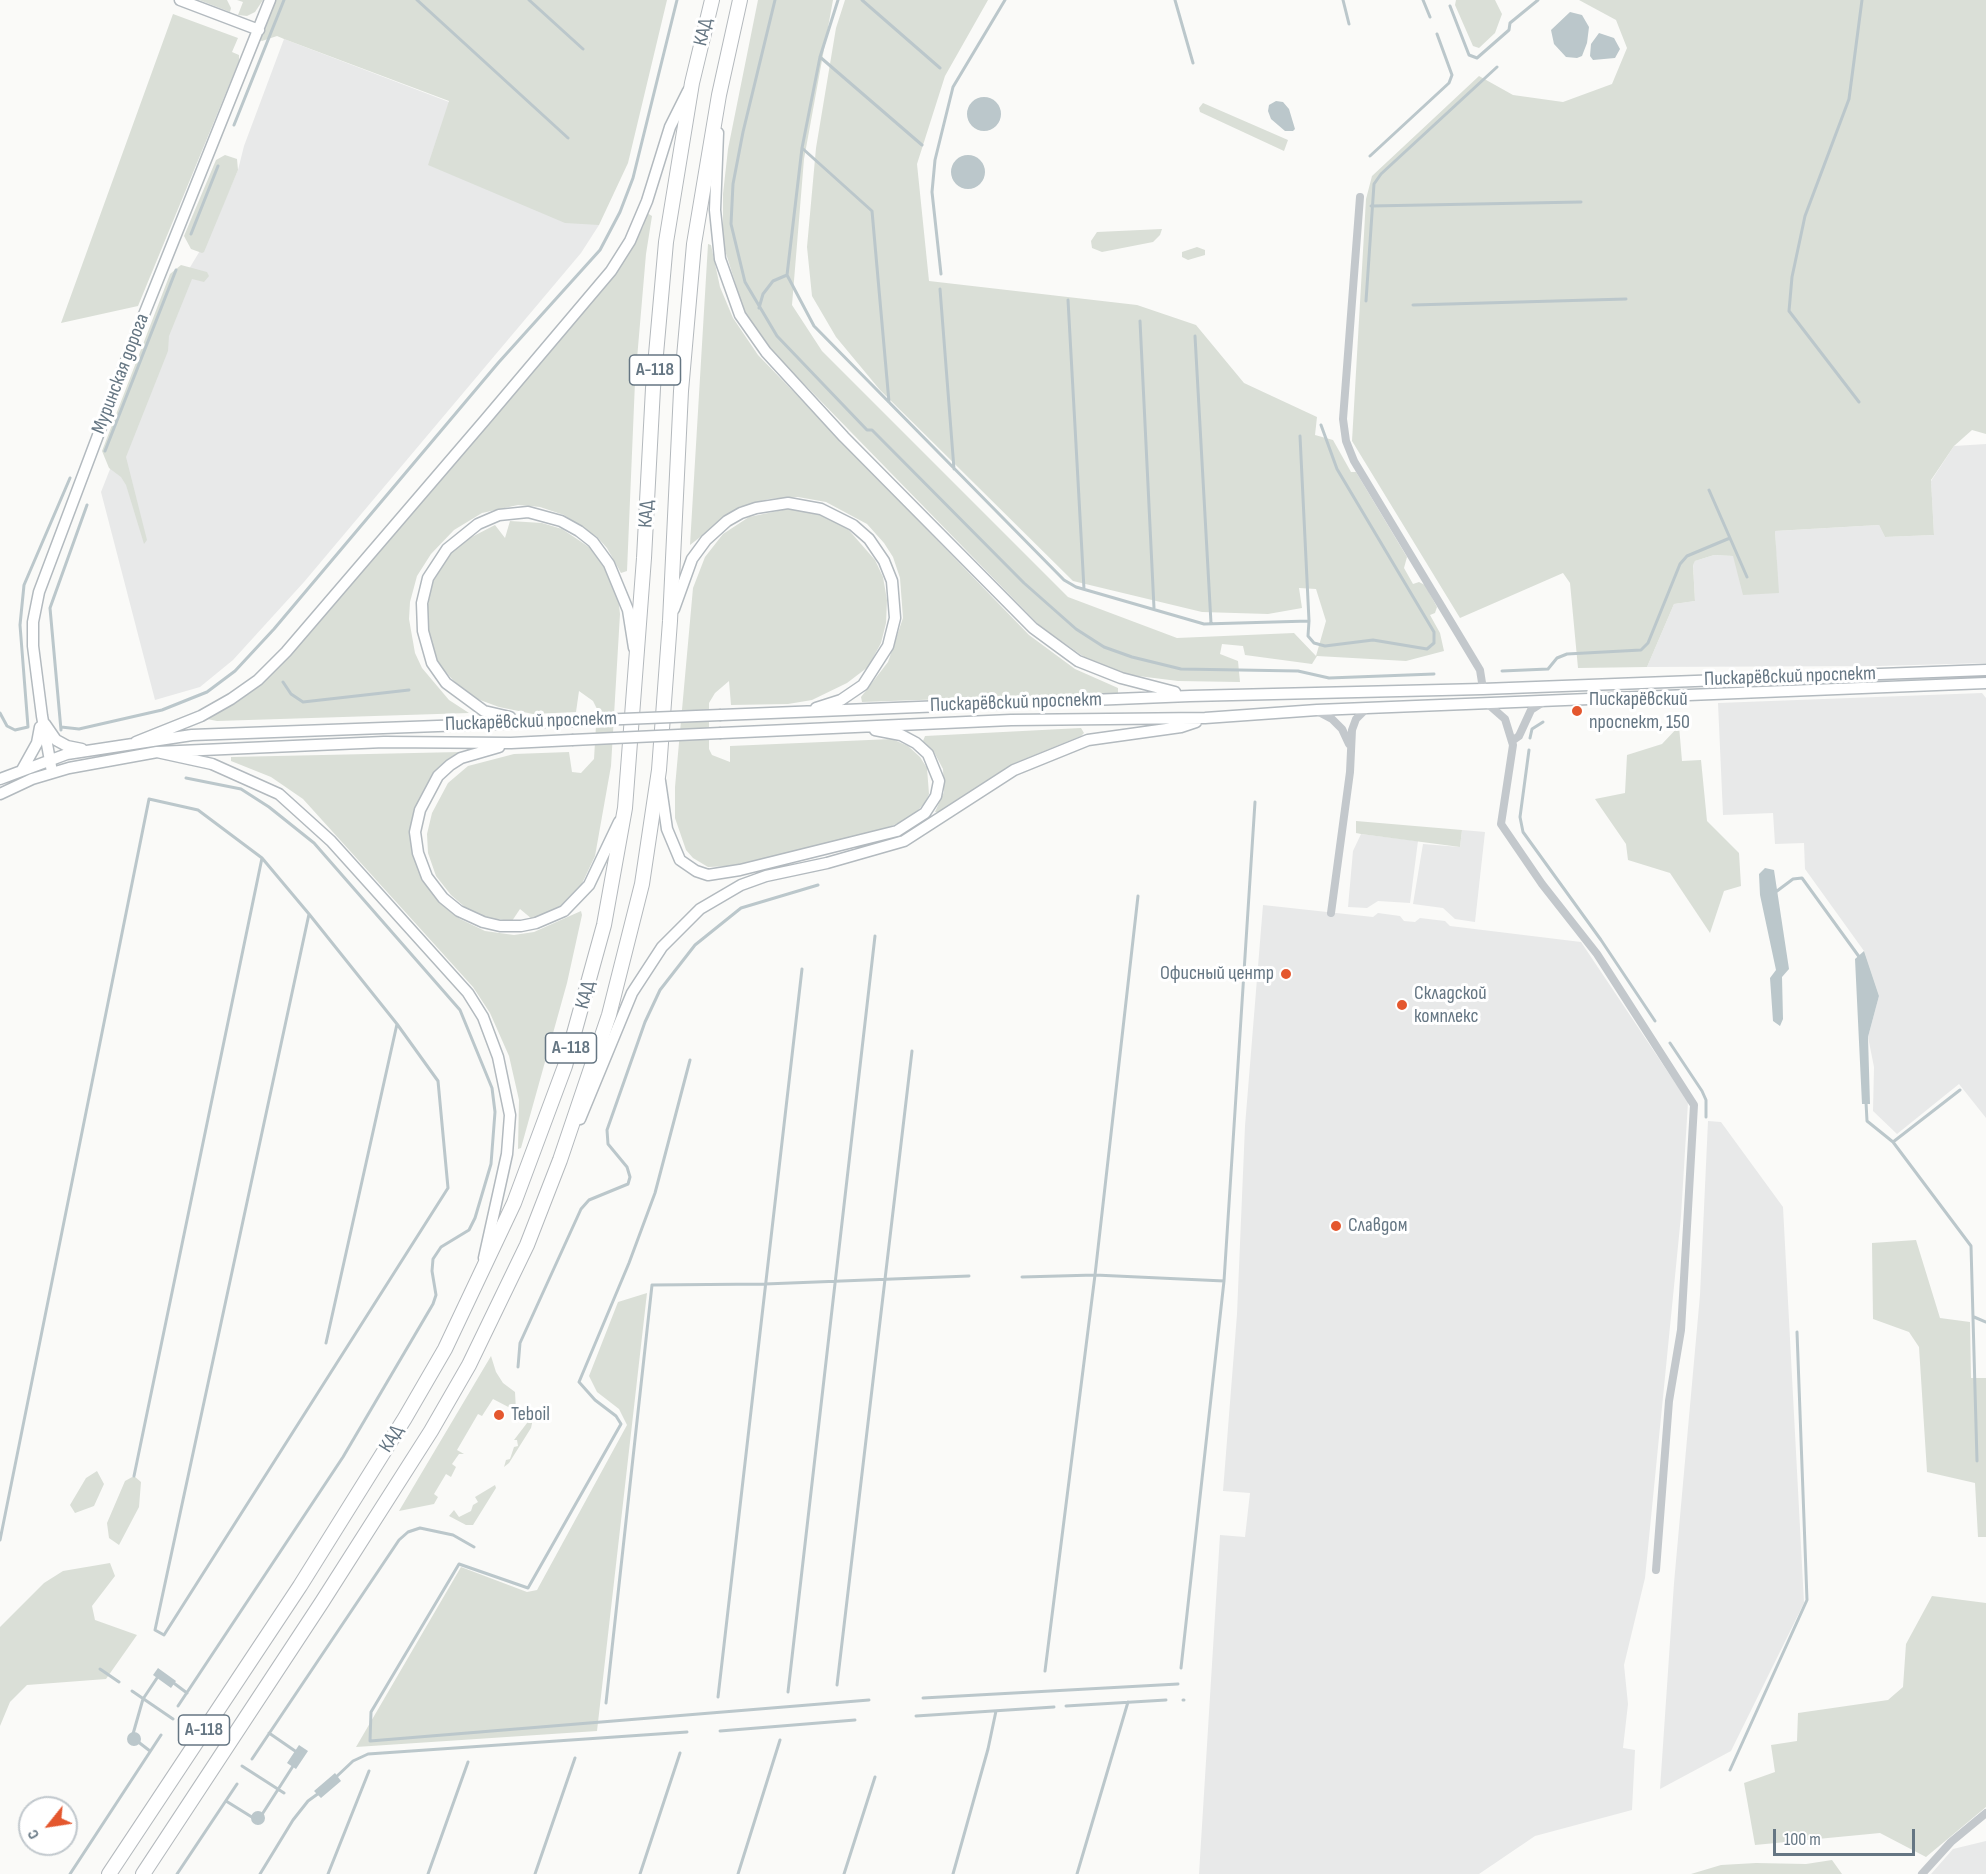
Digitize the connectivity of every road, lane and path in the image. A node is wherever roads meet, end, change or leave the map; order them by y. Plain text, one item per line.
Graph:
1 (180, 0) edge
2 (270, 0) edge
3 (711, 0) edge
4 (740, 0) edge
5 (259, 30) junction
6 (692, 83) junction
7 (719, 95) junction
8 (1360, 197) dead end
9 (670, 621) junction
10 (635, 659) junction
11 (1986, 670) edge
12 (1986, 683) edge
13 (1483, 689) junction
14 (1190, 696) junction
15 (1542, 703) junction
16 (1489, 705) junction
17 (1366, 709) junction
18 (1317, 711) junction
19 (787, 712) junction
20 (42, 716) junction
21 (1205, 718) junction
22 (531, 721) junction
23 (860, 726) junction
24 (1512, 741) junction
25 (136, 742) junction
26 (511, 743) junction
27 (1350, 746) junction
28 (88, 750) junction
29 (157, 752) junction
30 (49, 760) junction
31 (22, 770) junction
32 (659, 770) junction
33 (52, 772) junction
34 (0, 779) edge
35 (0, 794) edge
36 (625, 808) junction
37 (1331, 913) dead end
38 (560, 1160) junction
39 (480, 1276) junction
40 (1656, 1570) dead end
41 (1986, 1813) edge
42 (108, 1874) edge
43 (143, 1874) edge
44 (1922, 1874) edge

1 - 5 main road
2 - 5 main road, Муринская дорога
3 - 6 highway, КАД / А-118
4 - 7 highway, КАД / А-118
5 - 20 main road, Муринская дорога
6 - 10 highway, КАД / А-118
6 - 25 main road
7 - 9 highway, КАД / А-118
7 - 14 main road
8 - 13 street
9 - 19 main road
9 - 32 highway, КАД / А-118
10 - 22 main road
10 - 36 highway, КАД / А-118
11 - 13 main road, Пискарёвский проспект
12 - 15 main road, Пискарёвский проспект
13 - 14 main road, Пискарёвский проспект
14 - 19 main road, Пискарёвский проспект
15 - 16 main road, Пискарёвский проспект
15 - 24 street
16 - 17 main road, Пискарёвский проспект
16 - 24 street
17 - 18 main road, Пискарёвский проспект
17 - 27 street
18 - 21 main road, Пискарёвский проспект
18 - 27 street
19 - 22 main road, Пискарёвский проспект, bridge
20 - 28 main road
20 - 30 main road, Муринская дорога
20 - 31 main road
21 - 23 main road, Пискарёвский проспект
21 - 38 main road
22 - 25 main road, Пискарёвский проспект
23 - 26 main road, Пискарёвский проспект, bridge
23 - 32 main road
24 - 40 street
25 - 28 main road, Пискарёвский проспект
26 - 29 main road, Пискарёвский проспект
26 - 36 main road
27 - 37 street
28 - 30 main road, Пискарёвский проспект
29 - 33 main road, Пискарёвский проспект
29 - 39 main road
30 - 31 main road
30 - 33 main road, Муринская дорога
31 - 34 main road
32 - 38 highway, КАД / А-118
33 - 35 main road
36 - 39 highway, КАД / А-118
38 - 43 highway, КАД / А-118
39 - 42 highway, КАД / А-118
41 - 44 street

